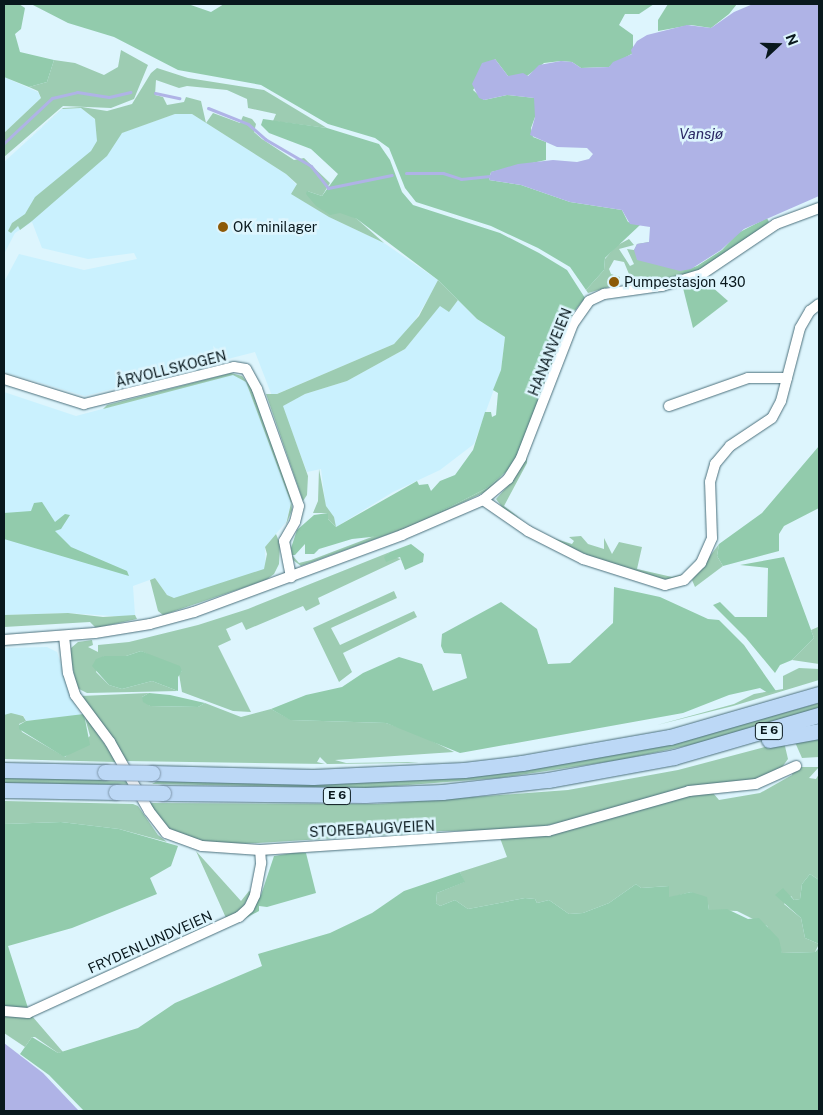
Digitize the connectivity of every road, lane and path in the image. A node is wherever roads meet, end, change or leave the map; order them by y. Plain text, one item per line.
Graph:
1 (819, 208) edge
2 (819, 304) edge
3 (786, 378) junction
4 (4, 379) edge
5 (669, 406) dead end
6 (483, 500) junction
7 (291, 577) junction
8 (64, 636) junction
9 (4, 640) edge
10 (819, 686) edge
11 (819, 694) edge
12 (785, 706) junction
13 (819, 715) edge
14 (819, 731) edge
15 (719, 746) junction
16 (796, 766) dead end
17 (4, 770) edge
18 (4, 790) edge
19 (260, 850) junction
20 (4, 1011) edge

1 - 6 street, HANANVEIEN
2 - 3 street
3 - 5 street
3 - 6 street
4 - 7 street, ÅRVOLLSKOGEN
6 - 7 street
7 - 8 street
8 - 9 street
8 - 19 street, STOREBAUGVEIEN
10 - 12 highway, E 6
11 - 12 highway, E 6
12 - 17 highway, E 6, bridge
13 - 15 highway, E 6
14 - 15 highway, E 6
15 - 18 highway, E 6, bridge
16 - 19 street, STOREBAUGVEIEN
19 - 20 street, FRYDENLUNDVEIEN

